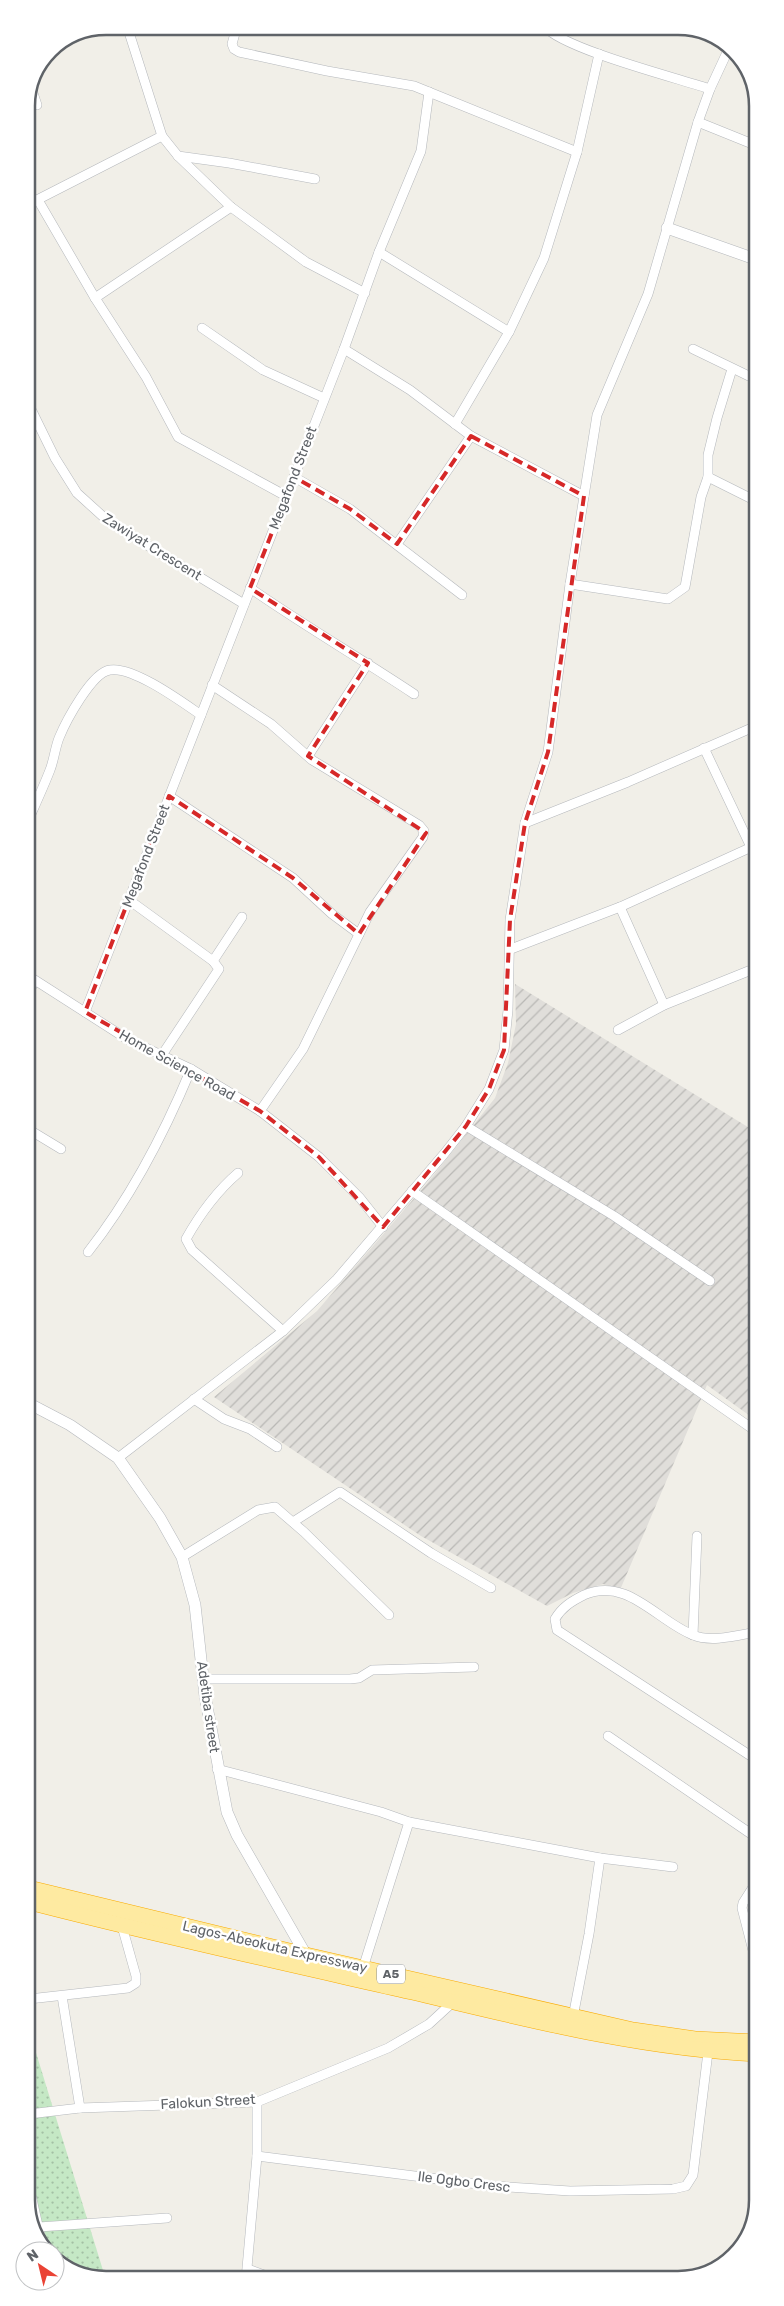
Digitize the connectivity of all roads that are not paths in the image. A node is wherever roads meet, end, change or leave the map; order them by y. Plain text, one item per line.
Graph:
1 (130, 35) edge
2 (234, 35) edge
3 (555, 35) edge
4 (599, 54) junction
5 (726, 54) edge
6 (710, 88) junction
7 (429, 92) junction
8 (35, 100) edge
9 (37, 105) dead end
10 (698, 122) junction
11 (162, 136) junction
12 (749, 143) edge
13 (577, 152) junction
14 (178, 156) junction
15 (315, 179) dead end
16 (38, 200) junction
17 (35, 201) edge
18 (231, 207) junction
19 (667, 228) junction
20 (379, 252) junction
21 (749, 257) edge
22 (365, 293) junction
23 (95, 298) junction
24 (202, 328) dead end
25 (508, 332) junction
26 (344, 349) junction
27 (694, 349) dead end
28 (732, 370) junction
29 (749, 376) edge
30 (324, 398) junction
31 (35, 417) edge
32 (455, 424) junction
33 (471, 436) junction
34 (294, 477) junction
35 (708, 477) junction
36 (286, 496) junction
37 (584, 496) junction
38 (749, 498) edge
39 (397, 544) junction
40 (570, 584) junction
41 (250, 588) junction
42 (462, 595) dead end
43 (244, 604) junction
44 (368, 663) junction
45 (212, 685) junction
46 (414, 694) dead end
47 (201, 715) junction
48 (749, 729) edge
49 (704, 748) junction
50 (308, 756) junction
51 (170, 796) junction
52 (35, 805) edge
53 (525, 823) junction
54 (749, 838) edge
55 (749, 848) edge
56 (129, 900) junction
57 (620, 907) junction
58 (242, 917) dead end
59 (358, 934) junction
60 (511, 949) junction
61 (213, 961) junction
62 (749, 971) edge
63 (35, 981) edge
64 (664, 1005) junction
65 (85, 1012) junction
66 (618, 1030) dead end
67 (162, 1055) junction
68 (191, 1069) junction
69 (260, 1111) junction
70 (466, 1126) junction
71 (35, 1133) edge
72 (61, 1149) dead end
73 (238, 1172) dead end
74 (412, 1191) junction
75 (383, 1227) junction
76 (88, 1252) dead end
77 (710, 1280) dead end
78 (283, 1331) junction
79 (194, 1399) junction
80 (35, 1407) edge
81 (749, 1426) edge
82 (277, 1447) dead end
83 (118, 1458) junction
84 (293, 1522) junction
85 (697, 1536) dead end
86 (182, 1557) junction
87 (491, 1588) dead end
88 (389, 1615) dead end
89 (749, 1633) edge
90 (693, 1635) junction
91 (474, 1667) dead end
92 (203, 1679) junction
93 (608, 1736) dead end
94 (749, 1755) edge
95 (217, 1769) junction
96 (409, 1822) junction
97 (749, 1833) edge
98 (600, 1858) junction
99 (673, 1867) dead end
100 (35, 1890) edge
101 (749, 1894) edge
102 (35, 1904) edge
103 (122, 1926) junction
104 (749, 1933) edge
105 (306, 1956) junction
106 (363, 1968) junction
107 (62, 1996) junction
108 (35, 1998) edge
109 (453, 2002) junction
110 (573, 2017) junction
111 (749, 2041) edge
112 (708, 2052) junction
113 (749, 2054) edge
114 (257, 2102) junction
115 (80, 2108) junction
116 (35, 2113) edge
117 (257, 2156) junction
118 (167, 2218) dead end
119 (39, 2227) edge
120 (247, 2271) edge

1 - 11 street
2 - 7 street
3 - 4 street
4 - 6 street
4 - 13 street
5 - 6 street
6 - 10 street
7 - 13 street
7 - 20 street, Megafond Street
8 - 9 street
10 - 12 street
10 - 19 street
11 - 14 street
11 - 16 street
13 - 25 street
14 - 15 street
14 - 18 street
16 - 17 street
16 - 23 street
18 - 22 street
18 - 23 street
19 - 21 street
19 - 37 street
20 - 22 street, Megafond Street
20 - 25 street
22 - 26 street, Megafond Street
23 - 36 street
24 - 30 street
25 - 32 street
26 - 30 street, Megafond Street
26 - 32 street
27 - 28 street
28 - 29 street
28 - 35 street
30 - 34 street, Megafond Street
31 - 43 street, Zawiyat Crescent
32 - 33 street
33 - 37 street
33 - 39 street
34 - 36 street, Megafond Street
34 - 39 street
35 - 38 street
35 - 40 street
36 - 41 street, Megafond Street
37 - 40 street
39 - 42 street
40 - 53 street
41 - 43 street, Megafond Street
41 - 44 street
43 - 45 street, Megafond Street
44 - 46 street
44 - 50 street
45 - 47 street, Megafond Street
45 - 50 street
47 - 51 street, Megafond Street
47 - 52 street
48 - 49 street
49 - 53 street
49 - 54 street
50 - 59 street
51 - 56 street, Megafond Street
51 - 59 street
53 - 60 street
55 - 57 street
56 - 61 street
56 - 65 street, Megafond Street
57 - 60 street
57 - 64 street
58 - 61 street
59 - 69 street
60 - 70 street
61 - 67 street
62 - 64 street
63 - 65 street, Home Science Road
64 - 66 street
65 - 67 street, Home Science Road
67 - 68 street, Home Science Road
68 - 69 street, Home Science Road
68 - 76 street
69 - 75 street, Home Science Road
70 - 74 street
70 - 77 street
71 - 72 street
73 - 78 street
74 - 75 street
74 - 81 street
75 - 78 street
78 - 79 street
79 - 82 street
79 - 83 street
80 - 83 street
83 - 86 street, Adetiba street
84 - 86 street
84 - 87 street
84 - 88 street
85 - 90 street
86 - 92 street, Adetiba street
89 - 90 street
90 - 94 street
91 - 92 street
92 - 95 street, Adetiba street
93 - 97 street
95 - 96 street
95 - 105 street, Adetiba street
96 - 98 street
96 - 106 street
98 - 99 street
98 - 110 street
100 - 105 highway, Lagos-Abeokuta Expressway / A5
101 - 104 street
102 - 103 highway, Lagos-Abeokuta Expressway / A5
103 - 107 street
103 - 109 highway, Lagos-Abeokuta Expressway / A5
105 - 106 highway, Lagos-Abeokuta Expressway / A5
106 - 110 highway, Lagos-Abeokuta Expressway / A5
107 - 108 street
107 - 115 street
109 - 112 highway, Lagos-Abeokuta Expressway / A5
109 - 114 street, Falokun Street
110 - 111 highway, Lagos-Abeokuta Expressway / A5
112 - 113 highway, Lagos-Abeokuta Expressway / A5
112 - 117 street, Ile Ogbo Cresc
114 - 115 street, Falokun Street
114 - 117 street
115 - 116 street, Falokun Street
117 - 120 street
118 - 119 street

